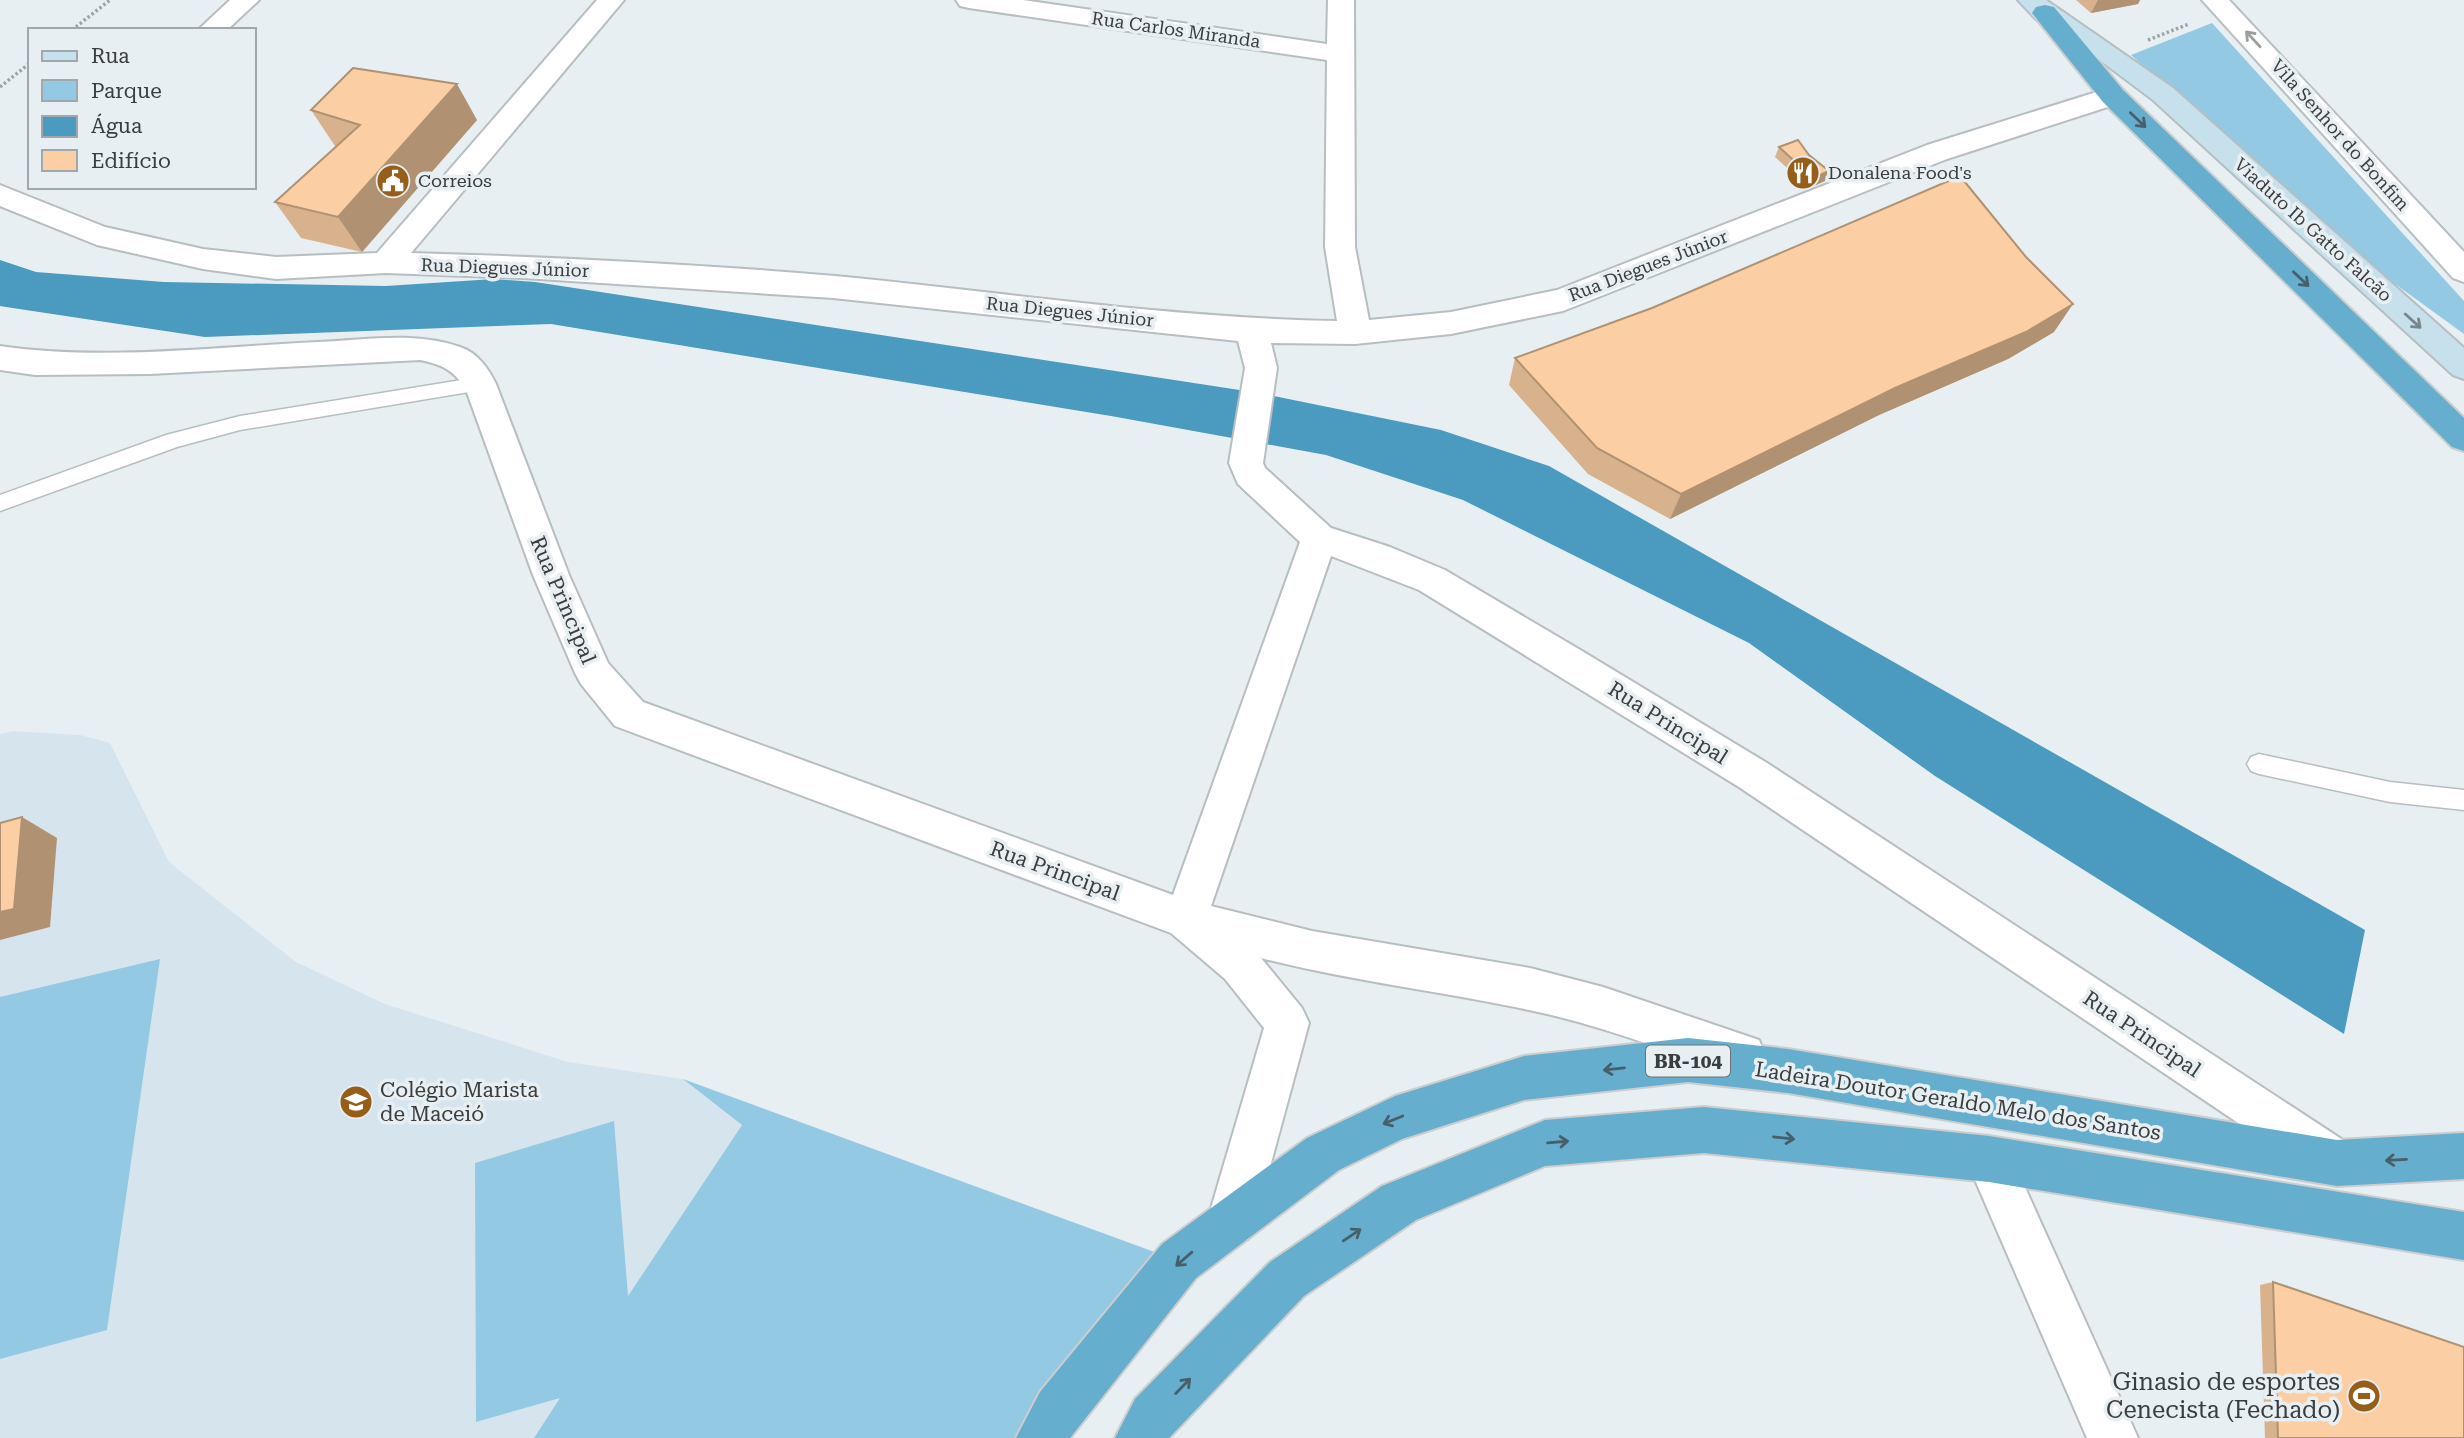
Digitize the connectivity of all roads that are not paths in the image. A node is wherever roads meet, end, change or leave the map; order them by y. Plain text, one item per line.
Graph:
1 (246, 0) edge
2 (611, 0) edge
3 (969, 0) edge
4 (1341, 0) edge
5 (2230, 3) edge
6 (2038, 6) edge
7 (213, 28) edge
8 (1342, 54) junction
9 (2113, 96) junction
10 (15, 194) edge
11 (386, 263) junction
12 (2464, 271) edge
13 (1252, 331) junction
14 (1355, 333) junction
15 (0, 358) edge
16 (2464, 367) edge
17 (481, 384) junction
18 (2464, 438) edge
19 (0, 503) edge
20 (1319, 538) junction
21 (2259, 764) dead end
22 (2464, 800) edge
23 (1185, 919) junction
24 (1788, 1071) junction
25 (2464, 1156) edge
26 (1989, 1159) junction
27 (2337, 1163) junction
28 (1231, 1222) junction
29 (2464, 1236) edge
30 (1041, 1438) edge
31 (1140, 1438) edge
32 (2113, 1438) edge

1 - 7 street
2 - 11 street
3 - 8 street, Rua Carlos Miranda
4 - 8 street
12 -> 5 street, Vila Senhor do Bonfim
6 - 9 highway
6 -> 16 main road, Viaduto Ib Gatto Falcão
8 - 14 street
9 - 14 street, Rua Diegues Júnior
9 -> 18 highway
10 - 11 street, Rua Diegues Júnior
11 - 13 street, Rua Diegues Júnior
13 - 14 street, Rua Diegues Júnior
13 - 20 street
15 - 17 street, Rua Principal
17 - 19 lane
17 - 23 street, Rua Principal
20 - 23 street
20 - 27 street, Rua Principal
21 - 22 lane
23 - 24 street, Rua Principal
23 - 28 street, Rua Principal
24 - 27 highway, Ladeira Doutor Geraldo Melo dos Santos / BR-104
24 -> 28 highway, Ladeira Doutor Geraldo Melo dos Santos / BR-104
25 -> 27 highway, Ladeira Doutor Geraldo Melo dos Santos / BR-104
26 - 29 highway
31 -> 26 highway
26 - 32 street
28 -> 30 highway, Ladeira Doutor Geraldo Melo dos Santos / BR-104

